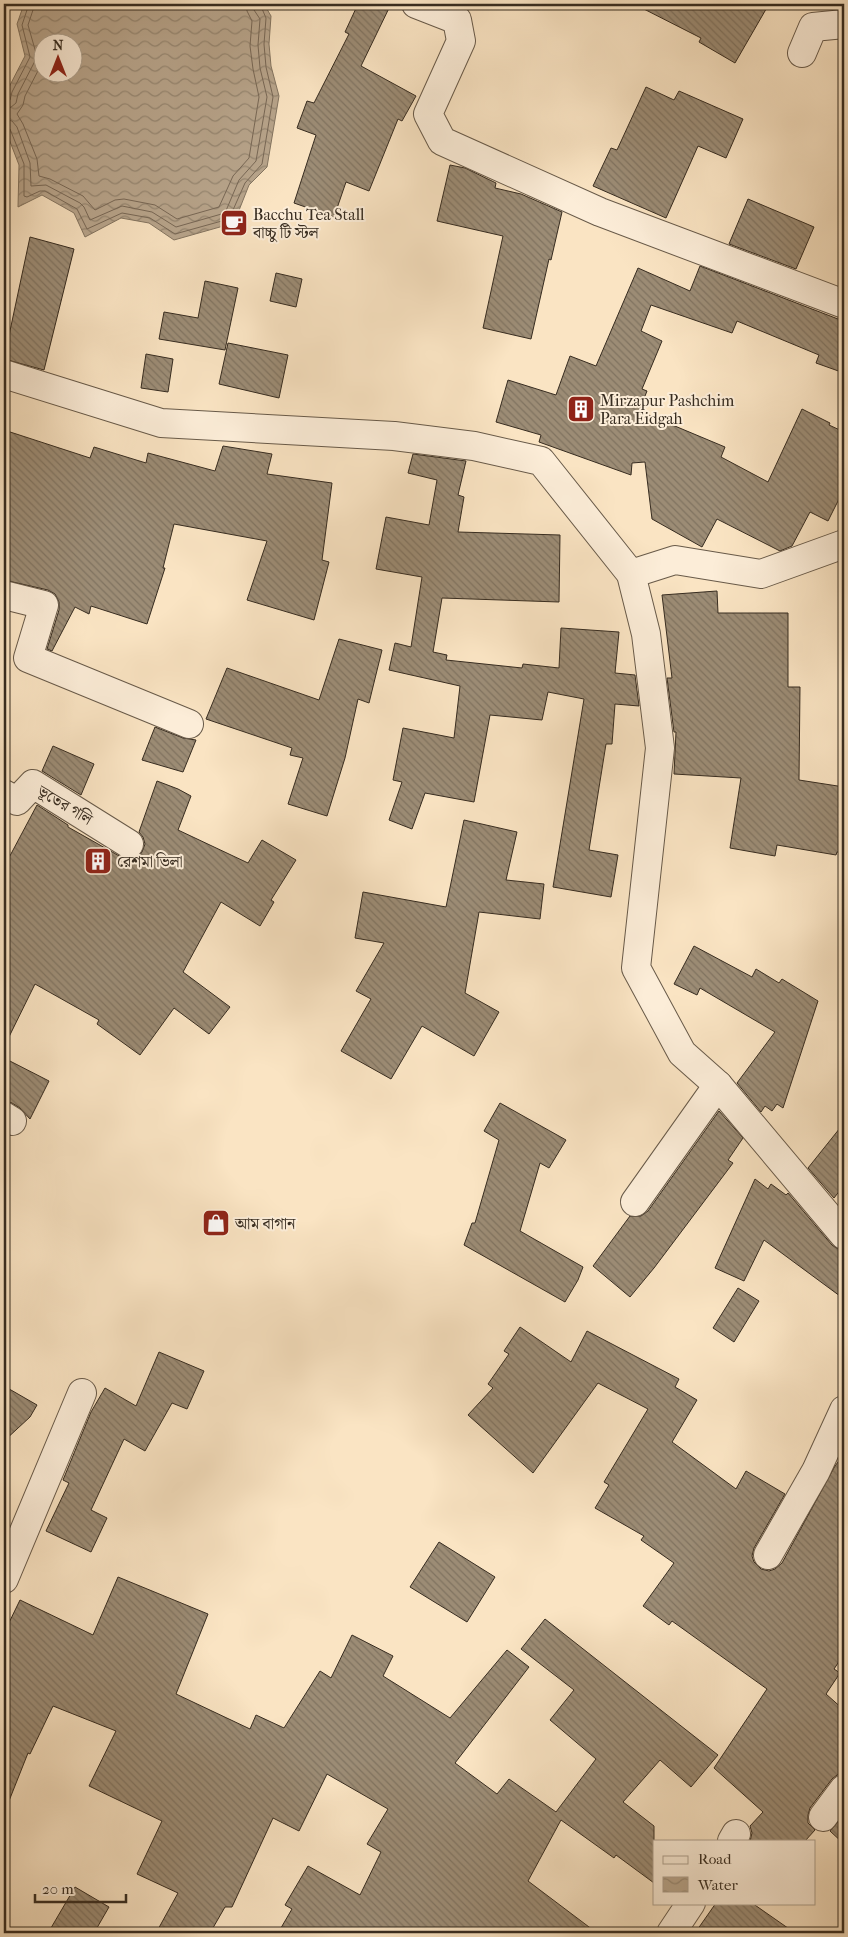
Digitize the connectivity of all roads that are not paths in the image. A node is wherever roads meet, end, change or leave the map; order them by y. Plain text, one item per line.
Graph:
1 (416, 4) edge
2 (844, 24) edge
3 (802, 54) dead end
4 (844, 304) edge
5 (4, 374) edge
6 (844, 544) edge
7 (631, 574) junction
8 (4, 595) edge
9 (189, 724) dead end
10 (4, 794) edge
11 (129, 844) dead end
12 (718, 1085) junction
13 (635, 1202) dead end
14 (844, 1235) edge
15 (82, 1393) dead end
16 (844, 1410) edge
17 (768, 1555) dead end
18 (4, 1579) edge
19 (844, 1788) edge
20 (822, 1817) dead end
21 (690, 1904) edge
22 (671, 1933) edge

1 - 4 street
2 - 3 street
5 - 7 street
6 - 7 street
7 - 12 street
8 - 9 street
10 - 11 street, ভূতের গলি
12 - 13 street
12 - 14 street
15 - 18 street
16 - 17 street
19 - 20 street
21 - 22 street

